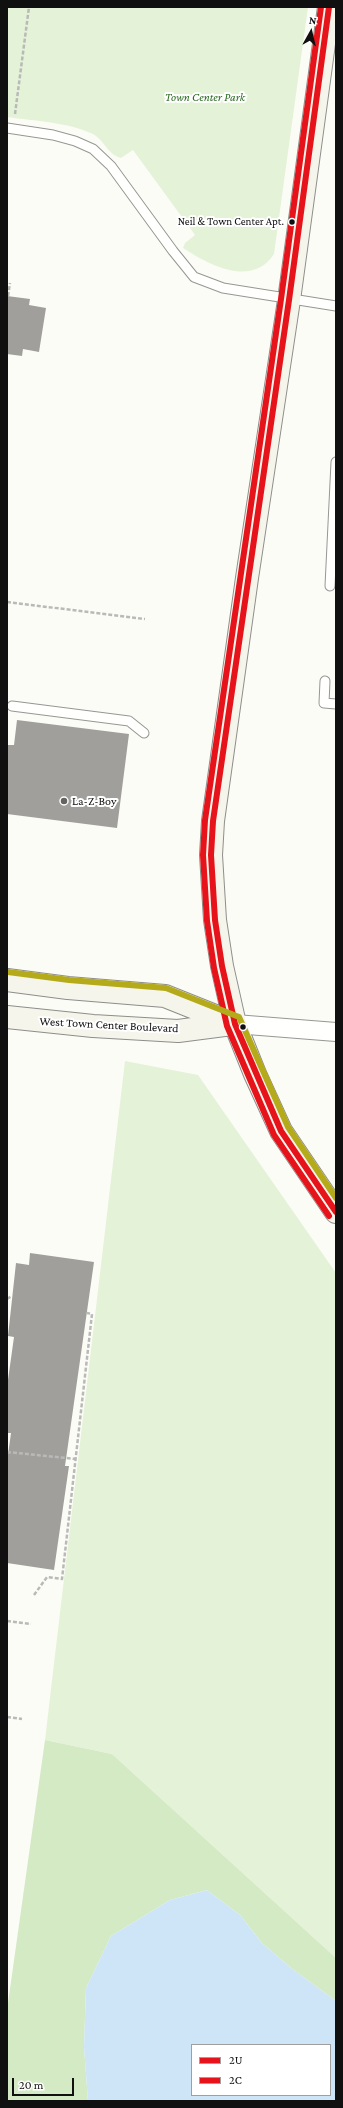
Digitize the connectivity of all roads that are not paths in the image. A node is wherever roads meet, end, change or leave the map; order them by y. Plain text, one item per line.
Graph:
1 (329, 7) edge
2 (7, 128) edge
3 (289, 300) junction
4 (336, 306) edge
5 (336, 462) edge
6 (330, 586) dead end
7 (325, 681) dead end
8 (336, 704) edge
9 (12, 706) dead end
10 (144, 733) dead end
11 (7, 980) edge
12 (7, 1017) edge
13 (235, 1024) junction
14 (336, 1032) edge
15 (336, 1212) edge

1 - 3 main road
2 - 3 lane
3 - 4 lane
3 - 13 main road
5 - 6 lane
7 - 8 lane
9 - 10 lane
11 - 13 main road, West Town Center Boulevard
12 - 13 main road, West Town Center Boulevard
13 - 14 street, West Town Center Boulevard
13 - 15 main road

